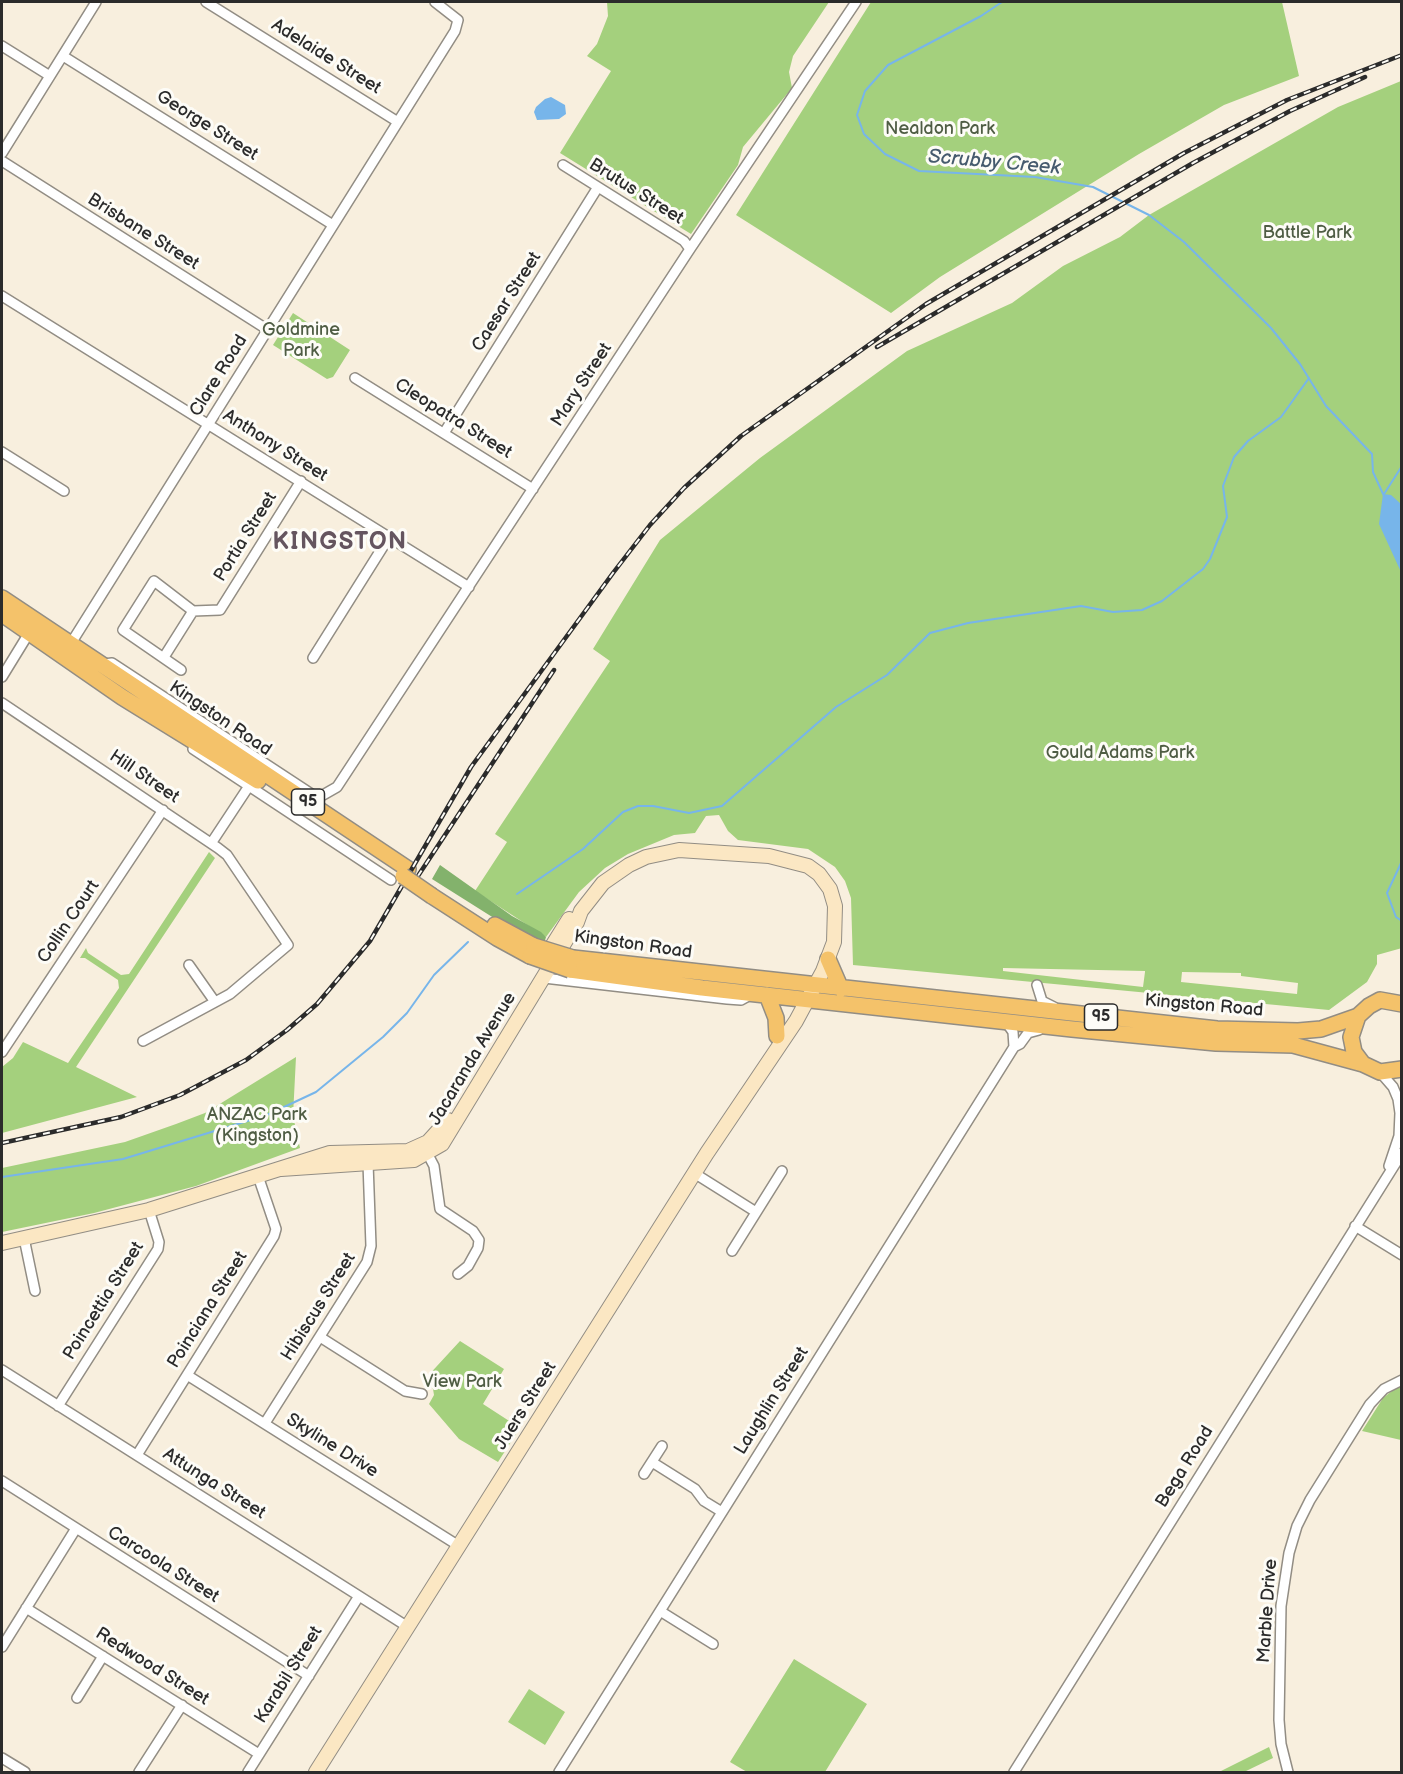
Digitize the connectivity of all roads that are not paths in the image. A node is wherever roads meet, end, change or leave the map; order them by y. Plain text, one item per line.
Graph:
1 (96, 2) edge
2 (206, 2) edge
3 (435, 2) edge
4 (856, 2) edge
5 (2, 46) edge
6 (63, 56) junction
7 (50, 76) junction
8 (398, 122) junction
9 (2, 153) edge
10 (2, 161) edge
11 (563, 165) dead end
12 (598, 187) junction
13 (333, 225) junction
14 (690, 249) junction
15 (2, 296) edge
16 (268, 330) junction
17 (355, 378) dead end
18 (209, 424) junction
19 (444, 433) junction
20 (2, 452) edge
21 (301, 481) junction
22 (533, 489) junction
23 (64, 491) dead end
24 (389, 537) junction
25 (469, 587) junction
26 (5, 606) edge
27 (193, 611) junction
28 (29, 633) junction
29 (67, 651) junction
30 (164, 657) junction
31 (313, 658) dead end
32 (102, 665) junction
33 (181, 670) dead end
34 (2, 677) edge
35 (122, 697) junction
36 (2, 703) edge
37 (249, 786) junction
38 (163, 810) junction
39 (212, 842) junction
40 (401, 875) junction
41 (581, 911) junction
42 (833, 931) junction
43 (828, 959) junction
44 (571, 964) junction
45 (189, 965) dead end
46 (544, 978) junction
47 (841, 989) junction
48 (807, 993) junction
49 (760, 994) junction
50 (215, 1002) junction
51 (1401, 1004) edge
52 (1006, 1013) junction
53 (1082, 1015) junction
54 (1358, 1016) junction
55 (1067, 1029) junction
56 (777, 1036) junction
57 (143, 1041) dead end
58 (1014, 1047) junction
59 (3, 1055) edge
60 (767, 1060) junction
61 (1363, 1064) junction
62 (1401, 1069) edge
63 (1380, 1072) junction
64 (425, 1150) junction
65 (1401, 1153) edge
66 (340, 1158) junction
67 (368, 1163) junction
68 (782, 1172) dead end
69 (694, 1173) junction
70 (258, 1176) junction
71 (1384, 1179) junction
72 (148, 1210) junction
73 (756, 1212) junction
74 (1355, 1226) junction
75 (24, 1238) junction
76 (2, 1243) edge
77 (732, 1251) dead end
78 (1401, 1255) edge
79 (458, 1274) dead end
80 (35, 1291) dead end
81 (320, 1337) junction
82 (2, 1370) edge
83 (187, 1375) junction
84 (1401, 1380) edge
85 (422, 1394) dead end
86 (58, 1406) junction
87 (265, 1423) junction
88 (662, 1446) dead end
89 (137, 1455) junction
90 (652, 1462) junction
91 (644, 1474) dead end
92 (2, 1481) edge
93 (722, 1512) junction
94 (75, 1530) junction
95 (459, 1546) junction
96 (359, 1596) junction
97 (26, 1608) junction
98 (660, 1611) junction
99 (408, 1627) junction
100 (713, 1644) dead end
101 (2, 1647) edge
102 (103, 1656) junction
103 (309, 1676) junction
104 (77, 1698) dead end
105 (182, 1705) junction
106 (259, 1754) junction
107 (2, 1758) edge
108 (25, 1773) edge
109 (139, 1773) edge
110 (248, 1773) edge
111 (316, 1773) edge
112 (559, 1773) edge
113 (1014, 1773) edge
114 (1288, 1773) edge

1 - 6 street
2 - 8 street, Adelaide Street
3 - 8 street, Clare Road
4 - 14 street, Mary Street
5 - 7 street
6 - 7 street
6 - 13 street, George Street
7 - 9 street
8 - 13 street, Clare Road
10 - 16 street, Brisbane Street
11 - 12 street, Brutus Street
12 - 14 street, Brutus Street
12 - 19 street, Caesar Street
13 - 16 street, Clare Road
14 - 22 street, Mary Street
15 - 18 street, Anthony Street
16 - 18 street, Clare Road
17 - 19 street, Cleopatra Street
18 - 21 street, Anthony Street
18 - 29 street, Clare Road
19 - 22 street, Cleopatra Street
20 - 23 street
21 - 24 street, Anthony Street
21 - 27 street, Portia Street
22 - 25 street, Mary Street
24 - 25 street, Anthony Street
24 - 31 street
25 - 32 street, Mary Street
26 - 28 main road
26 - 29 main road, Kingston Road / 95
27 - 30 street
27 - 30 street
28 - 29 main road, Kingston Road / 95
28 - 34 street
29 - 32 main road, Kingston Road / 95
29 - 35 main road, Kingston Road / 95
30 - 33 street
32 - 40 main road, Kingston Road / 95
35 - 37 street, Kingston Road
35 - 40 main road, Kingston Road / 95
36 - 38 street, Hill Street
37 - 39 street
37 - 40 street, Kingston Road
38 - 39 street, Hill Street
38 - 59 street, Collin Court
39 - 50 street, Hill Street
40 - 44 main road, Kingston Road / 95, bridge
41 - 42 street, Jacaranda Avenue
41 - 46 street, Jacaranda Avenue
41 - 64 street, Jacaranda Avenue
42 - 43 street, Jacaranda Avenue
42 - 48 street, Jacaranda Avenue
43 - 47 main road
43 - 48 street, Jacaranda Avenue
44 - 48 main road, Kingston Road / 95
44 - 49 main road, Kingston Road / 95
45 - 50 street
46 - 49 street, Kingston Road
46 - 64 street, Jacaranda Avenue
47 - 48 main road, Kingston Road / 95
47 - 52 main road, Kingston Road / 95
48 - 49 main road, Kingston Road / 95
48 - 52 main road, Kingston Road / 95
48 - 56 street, Juers Street
48 - 60 street, Juers Street
49 - 56 main road
50 - 57 street
51 - 54 main road, 95
52 - 53 main road, Kingston Road / 95
52 - 53 street
52 - 55 main road, Kingston Road / 95
52 - 58 street
53 - 54 main road, Kingston Road / 95
54 - 61 main road
55 - 58 street, Laughlin Street
55 - 61 main road, Kingston Road / 95
56 - 60 street, Juers Street
58 - 93 street, Laughlin Street
60 - 69 street, Juers Street
61 - 63 main road, 95
62 - 63 main road
63 - 71 street, Bega Road
64 - 66 street, Jacaranda Avenue
64 - 67 street, Jacaranda Avenue
64 - 79 street
65 - 71 street, Bega Road
66 - 67 street, Jacaranda Avenue
66 - 70 street, Jacaranda Avenue
67 - 81 street, Hibiscus Street
68 - 73 street
69 - 73 street
69 - 95 street, Juers Street
70 - 72 street, Jacaranda Avenue
70 - 83 street, Poinciana Street
71 - 74 street, Bega Road
72 - 75 street, Jacaranda Avenue
72 - 86 street, Poincettia Street
73 - 77 street
74 - 78 street
74 - 113 street, Bega Road
75 - 76 street, Jacaranda Avenue
75 - 80 street
81 - 85 street
81 - 87 street, Hibiscus Street
82 - 86 street, Attunga Street
83 - 87 street, Skyline Drive
83 - 89 street, Poinciana Street
84 - 114 street, Marble Drive
86 - 89 street, Attunga Street
87 - 95 street, Skyline Drive
88 - 90 street
89 - 96 street, Attunga Street
90 - 91 street
90 - 93 street
92 - 94 street, Carcoola Street
93 - 98 street, Laughlin Street
94 - 97 street
94 - 103 street, Carcoola Street
95 - 99 street, Juers Street
96 - 99 street, Attunga Street
96 - 103 street, Karabil Street
97 - 101 street
97 - 102 street, Redwood Street
98 - 100 street
98 - 112 street, Laughlin Street
99 - 111 street, Juers Street
102 - 104 street
102 - 105 street, Redwood Street
103 - 106 street, Karabil Street
105 - 106 street, Redwood Street
105 - 109 street
106 - 110 street, Karabil Street
107 - 108 street

